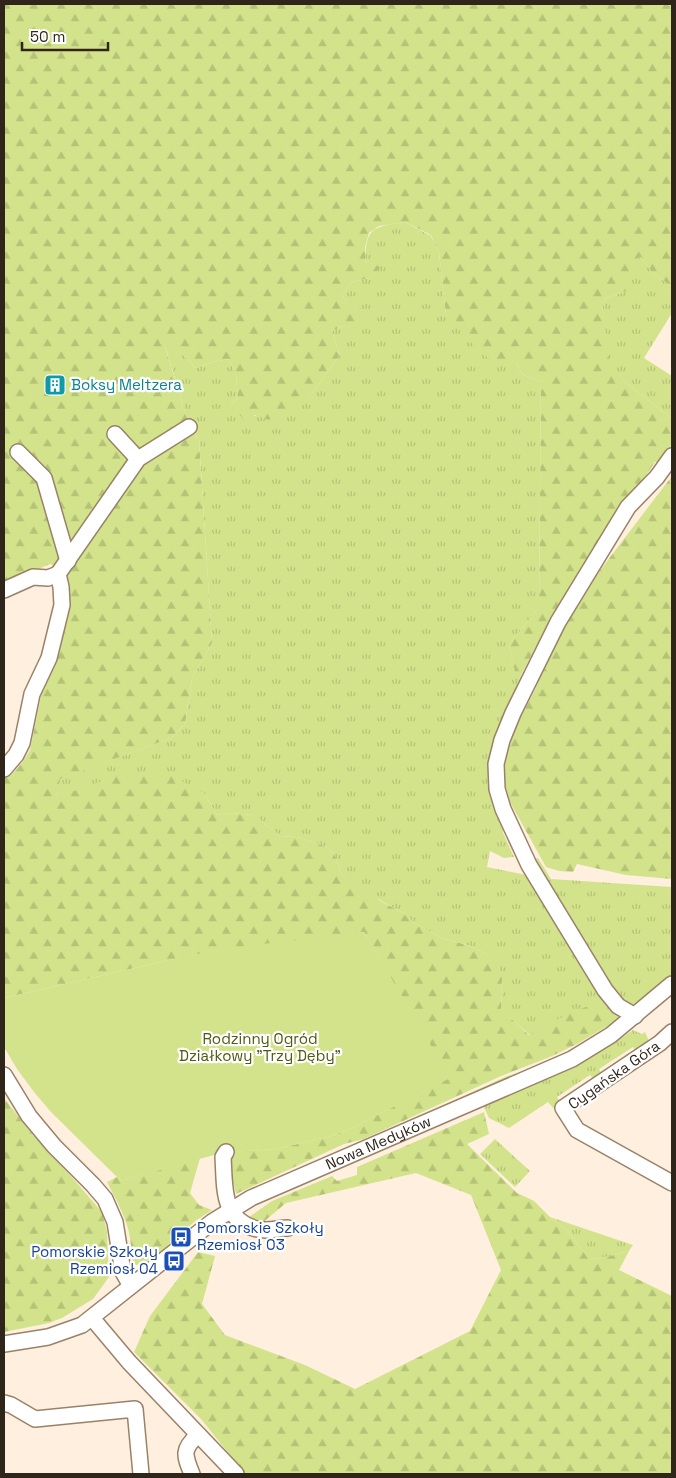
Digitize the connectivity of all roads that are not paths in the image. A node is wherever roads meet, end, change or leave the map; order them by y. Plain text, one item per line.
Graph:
1 (189, 427) dead end
2 (115, 434) dead end
3 (18, 452) dead end
4 (672, 456) edge
5 (138, 459) junction
6 (68, 561) junction
7 (58, 574) junction
8 (4, 590) edge
9 (4, 769) edge
10 (672, 984) edge
11 (635, 1016) junction
12 (672, 1032) edge
13 (4, 1076) edge
14 (226, 1152) dead end
15 (672, 1183) edge
16 (230, 1210) junction
17 (288, 1228) dead end
18 (131, 1286) junction
19 (92, 1318) junction
20 (4, 1344) edge
21 (4, 1403) edge
22 (198, 1434) junction
23 (141, 1474) edge
24 (192, 1474) edge
25 (236, 1474) edge

1 - 5 street
2 - 5 street
3 - 6 street
4 - 11 street
5 - 6 street
6 - 7 street
7 - 8 street
7 - 9 street
10 - 11 street
11 - 16 street, Nowa Medyków
12 - 15 street, Cygańska Góra
13 - 18 street
14 - 16 street
16 - 17 street
16 - 18 street, Nowa Medyków
18 - 19 street, Nowa Medyków
19 - 20 street, Nowa Medyków
19 - 22 street
21 - 23 street
22 - 24 street
22 - 25 street

